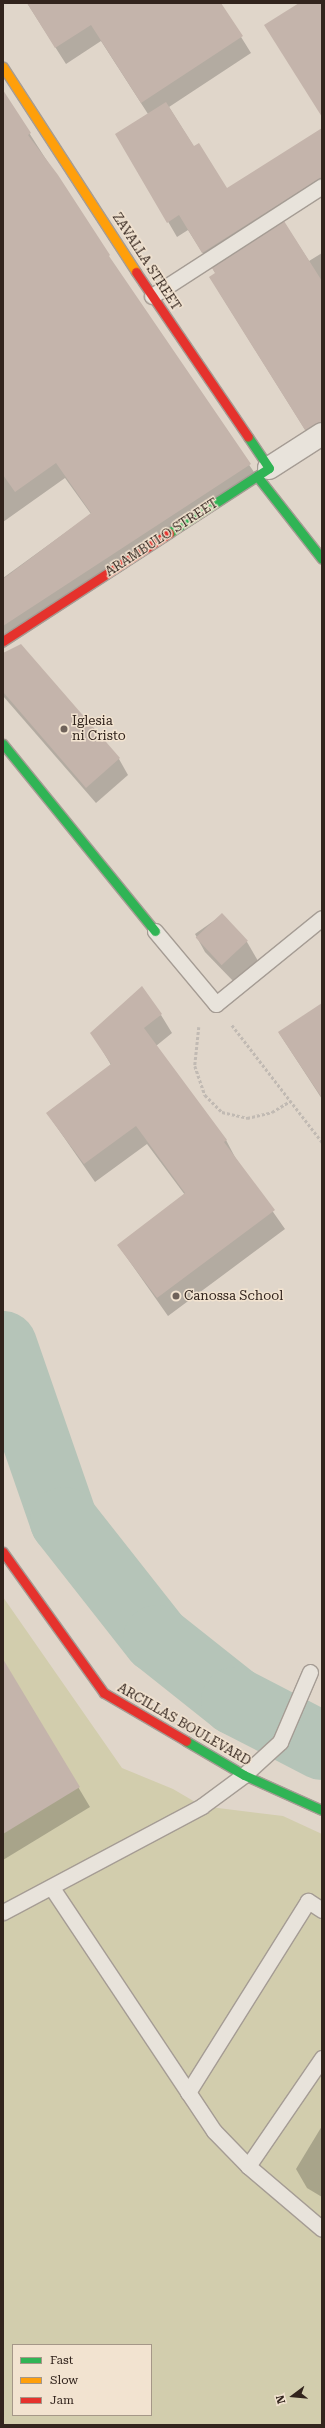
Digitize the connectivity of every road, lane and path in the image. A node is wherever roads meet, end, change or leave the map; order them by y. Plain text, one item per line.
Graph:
1 (3, 68) edge
2 (322, 186) edge
3 (152, 296) junction
4 (322, 434) edge
5 (264, 472) junction
6 (322, 559) edge
7 (3, 641) edge
8 (3, 744) edge
9 (322, 918) edge
10 (155, 931) joint
11 (216, 1004) junction
12 (290, 1101) junction
13 (322, 1142) edge
14 (3, 1552) edge
15 (310, 1672) dead end
16 (244, 1775) junction
17 (322, 1810) edge
18 (52, 1888) junction
19 (322, 1910) edge
20 (3, 1912) edge
21 (322, 2058) edge
22 (188, 2092) junction
23 (248, 2166) junction
24 (322, 2229) edge

1 - 3 main road, ZAVALLA STREET
2 - 3 lane
3 - 5 main road, ZAVALLA STREET
4 - 5 street, ARAMBULO STREET
5 - 6 main road, ZAVALLA STREET
5 - 7 main road, ARAMBULO STREET
8 - 10 main road
9 - 11 lane
10 - 11 lane
11 - 12 path
11 - 12 path
12 - 13 path
14 - 16 main road, ARCILLAS BOULEVARD
15 - 16 lane
16 - 17 main road, ARCILLAS BOULEVARD
16 - 18 lane
18 - 20 lane
18 - 22 lane
19 - 22 lane
21 - 23 lane
22 - 23 lane
23 - 24 lane

